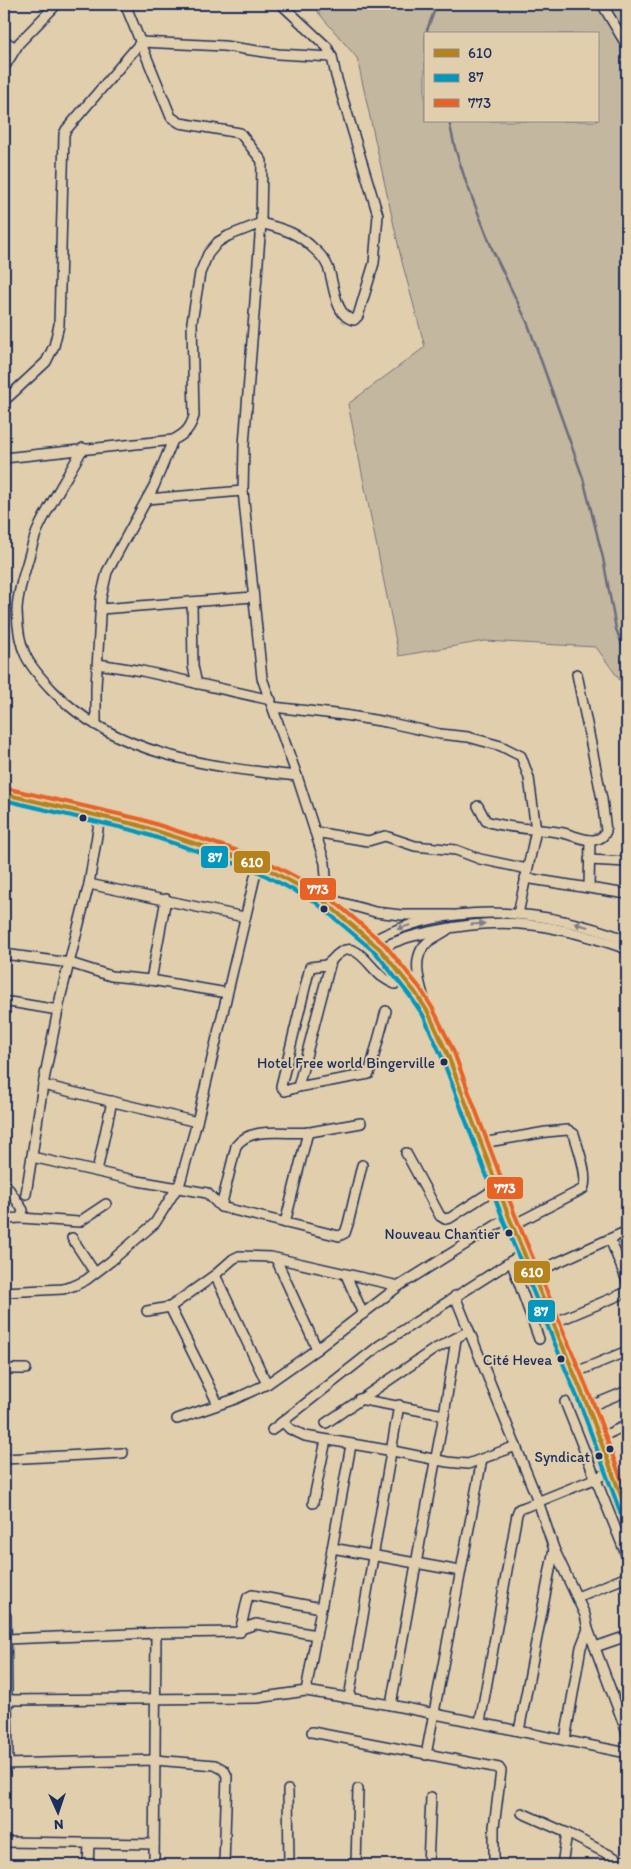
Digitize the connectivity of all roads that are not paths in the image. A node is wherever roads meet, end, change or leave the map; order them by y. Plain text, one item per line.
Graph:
1 (57, 4) edge
2 (125, 4) edge
3 (281, 4) edge
4 (602, 4) edge
5 (4, 41) edge
6 (141, 42) junction
7 (627, 46) edge
8 (16, 48) junction
9 (332, 57) junction
10 (4, 68) edge
11 (261, 223) junction
12 (4, 401) edge
13 (173, 440) junction
14 (83, 448) junction
15 (4, 458) edge
16 (244, 491) junction
17 (147, 499) junction
18 (253, 597) junction
19 (192, 602) junction
20 (100, 609) junction
21 (98, 664) junction
22 (577, 674) dead end
23 (197, 684) junction
24 (272, 703) junction
25 (96, 725) junction
26 (297, 776) junction
27 (4, 794) edge
28 (478, 806) dead end
29 (100, 817) junction
30 (536, 830) junction
31 (315, 832) junction
32 (590, 840) junction
33 (589, 860) junction
34 (627, 862) edge
35 (258, 864) junction
36 (526, 873) junction
37 (89, 884) junction
38 (588, 887) junction
39 (627, 894) edge
40 (318, 896) junction
41 (166, 900) junction
42 (518, 914) junction
43 (452, 915) junction
44 (244, 917) junction
45 (453, 927) junction
46 (627, 940) edge
47 (376, 945) junction
48 (627, 949) edge
49 (4, 954) edge
50 (331, 961) junction
51 (70, 964) junction
52 (404, 976) junction
53 (151, 980) junction
54 (227, 993) junction
55 (4, 1005) edge
56 (58, 1010) junction
57 (386, 1011) dead end
58 (428, 1012) junction
59 (43, 1085) junction
60 (298, 1087) junction
61 (112, 1101) junction
62 (197, 1122) junction
63 (361, 1123) dead end
64 (308, 1132) junction
65 (482, 1143) junction
66 (406, 1153) dead end
67 (32, 1156) junction
68 (362, 1165) dead end
69 (97, 1171) junction
70 (4, 1182) edge
71 (498, 1186) junction
72 (177, 1188) junction
73 (26, 1194) dead end
74 (106, 1204) dead end
75 (221, 1207) junction
76 (21, 1218) junction
77 (4, 1219) edge
78 (511, 1221) junction
79 (285, 1223) junction
80 (627, 1231) edge
81 (72, 1238) dead end
82 (610, 1239) junction
83 (524, 1252) junction
84 (276, 1259) junction
85 (511, 1261) junction
86 (95, 1274) junction
87 (532, 1274) junction
88 (215, 1275) junction
89 (346, 1275) junction
90 (627, 1281) edge
91 (399, 1286) junction
92 (4, 1292) edge
93 (627, 1292) edge
94 (455, 1296) junction
95 (170, 1307) junction
96 (147, 1311) dead end
97 (362, 1314) junction
98 (553, 1323) junction
99 (469, 1331) junction
100 (456, 1338) junction
101 (539, 1340) dead end
102 (317, 1349) junction
103 (627, 1351) edge
104 (4, 1369) edge
105 (26, 1369) dead end
106 (574, 1373) junction
107 (267, 1384) junction
108 (627, 1391) edge
109 (359, 1399) junction
110 (565, 1402) dead end
111 (218, 1404) junction
112 (399, 1406) junction
113 (588, 1407) junction
114 (444, 1415) junction
115 (177, 1419) dead end
116 (283, 1422) junction
117 (326, 1423) dead end
118 (627, 1425) edge
119 (272, 1430) dead end
120 (599, 1438) junction
121 (326, 1440) junction
122 (351, 1445) junction
123 (516, 1446) junction
124 (393, 1451) junction
125 (122, 1453) dead end
126 (4, 1459) edge
127 (435, 1459) junction
128 (482, 1459) junction
129 (611, 1472) junction
130 (595, 1478) junction
131 (538, 1501) junction
132 (314, 1503) dead end
133 (627, 1512) edge
134 (332, 1548) junction
135 (554, 1549) junction
136 (374, 1555) junction
137 (627, 1557) edge
138 (417, 1564) junction
139 (460, 1571) junction
140 (627, 1577) edge
141 (577, 1597) junction
142 (320, 1608) junction
143 (4, 1613) edge
144 (241, 1629) junction
145 (588, 1629) junction
146 (156, 1633) junction
147 (316, 1635) junction
148 (627, 1636) edge
149 (6, 1639) junction
150 (595, 1647) junction
151 (306, 1691) junction
152 (155, 1697) junction
153 (349, 1698) junction
154 (7, 1700) junction
155 (391, 1705) junction
156 (434, 1713) junction
157 (480, 1722) junction
158 (519, 1731) junction
159 (312, 1732) dead end
160 (627, 1733) edge
161 (565, 1740) junction
162 (627, 1753) edge
163 (426, 1755) junction
164 (155, 1760) junction
165 (6, 1764) edge
166 (358, 1789) dead end
167 (288, 1790) dead end
168 (431, 1797) dead end
169 (522, 1812) dead end
170 (567, 1833) junction
171 (4, 1842) edge
172 (89, 1844) junction
173 (154, 1844) junction
174 (614, 1861) edge
175 (627, 1864) edge
176 (88, 1865) edge
177 (154, 1865) edge
178 (224, 1865) edge
179 (289, 1865) edge
180 (356, 1865) edge
181 (428, 1865) edge
182 (494, 1865) edge
183 (562, 1865) edge

1 - 8 street
2 - 6 street
3 - 9 street
4 - 7 street
5 - 8 street
6 - 9 street
6 - 11 street
6 - 12 street
8 - 10 street
9 - 11 street
11 - 13 street
11 - 16 street
13 - 14 street
13 - 17 street
14 - 15 street
14 - 25 street
16 - 17 street
16 - 18 street
17 - 20 street
18 - 19 street
18 - 24 street
19 - 20 street
19 - 23 street
20 - 21 street
21 - 23 street
21 - 25 street
22 - 32 street
23 - 24 street
24 - 26 street
24 - 30 street
25 - 26 street
26 - 31 street
27 - 29 main road
28 - 30 street
29 - 35 main road
29 - 37 street
30 - 32 street
30 - 36 street
31 - 36 street
31 - 40 street
32 - 33 street
33 - 34 street
33 - 38 street
35 - 40 main road
35 - 44 street
36 - 38 street
36 - 42 street
37 - 41 street
37 - 51 street
38 - 39 street
40 - 43 street
40 - 47 main road
41 - 44 street
41 - 53 street
42 - 43 street
46 -> 42 street
43 -> 47 street
44 - 54 street
45 - 47 street
45 -> 48 street
45 - 58 street
47 - 52 main road
49 - 51 street
50 - 52 street
50 - 60 street
50 - 60 street
51 - 53 street
51 - 56 street
52 - 58 main road
53 - 54 street
54 - 62 street
55 - 56 street
56 - 59 street
57 - 60 street
58 - 65 main road
59 - 61 street
59 - 67 street
61 - 62 street
61 - 69 street
62 - 72 street
63 - 64 street
64 - 75 street
64 - 79 street
65 - 71 main road
65 - 78 street
66 - 71 street
67 - 69 street
67 - 73 street
68 - 79 street
69 - 72 street
70 - 76 street
71 - 78 main road
72 - 75 street
72 - 86 street
74 - 76 street
75 - 79 street
76 - 77 street
78 - 83 main road
78 - 91 street
80 - 82 street
81 - 86 street
82 - 87 street
82 - 90 street
83 - 85 street
83 - 87 main road
84 - 88 street
84 - 89 street
84 - 102 street
85 - 94 street
85 - 101 street
86 - 92 street
87 - 98 main road
88 - 95 street
88 - 107 street
89 - 91 street
89 - 97 street
91 - 97 street
93 - 98 street
94 - 99 street
94 - 116 street
95 - 96 street
95 - 111 street
97 - 102 street
98 - 106 main road
99 - 100 street
99 - 123 street
100 - 109 street
100 - 114 street
102 - 107 street
103 - 106 street
104 - 105 street
106 - 113 main road
107 - 111 street
108 - 113 street
109 - 112 street
109 - 117 street
110 - 130 street
111 - 115 street
112 - 114 street
112 - 124 street
113 - 120 main road
114 - 127 street
116 - 119 street
116 - 121 street
118 - 120 street
120 - 129 main road
121 - 122 street
121 - 132 street
122 - 124 street
122 - 134 street
123 - 128 street
123 - 131 street
124 - 127 street
124 - 136 street
125 - 126 street
127 - 128 street
127 - 138 street
128 - 139 street
129 - 130 street
129 - 133 main road
130 - 131 street
130 - 137 street
131 - 135 street
131 - 157 street
134 - 136 street
134 - 142 street
135 - 141 street
135 - 158 street
136 - 138 street
136 - 153 street
138 - 139 street
138 - 155 street
139 - 156 street
140 - 141 street
141 - 145 street
142 - 144 street
142 - 147 street
143 - 149 street
144 - 146 street
144 - 147 street
145 - 150 street
145 - 161 street
146 - 149 street
146 - 152 street
147 - 151 street
148 - 150 street
149 - 154 street
150 - 160 street
151 - 152 street
151 - 153 street
152 - 154 street
152 - 164 street
153 - 155 street
154 - 165 street
155 - 156 street
156 - 157 street
156 - 163 street
157 - 158 street
158 - 161 street
159 - 163 street
161 - 162 street
163 - 182 street
164 - 165 street
164 - 173 street
164 - 178 street
166 - 180 street
167 - 179 street
168 - 181 street
169 - 170 street
170 - 174 street
170 - 183 street
171 - 172 street
172 - 173 street
172 - 176 street
173 - 177 street
174 - 175 street

